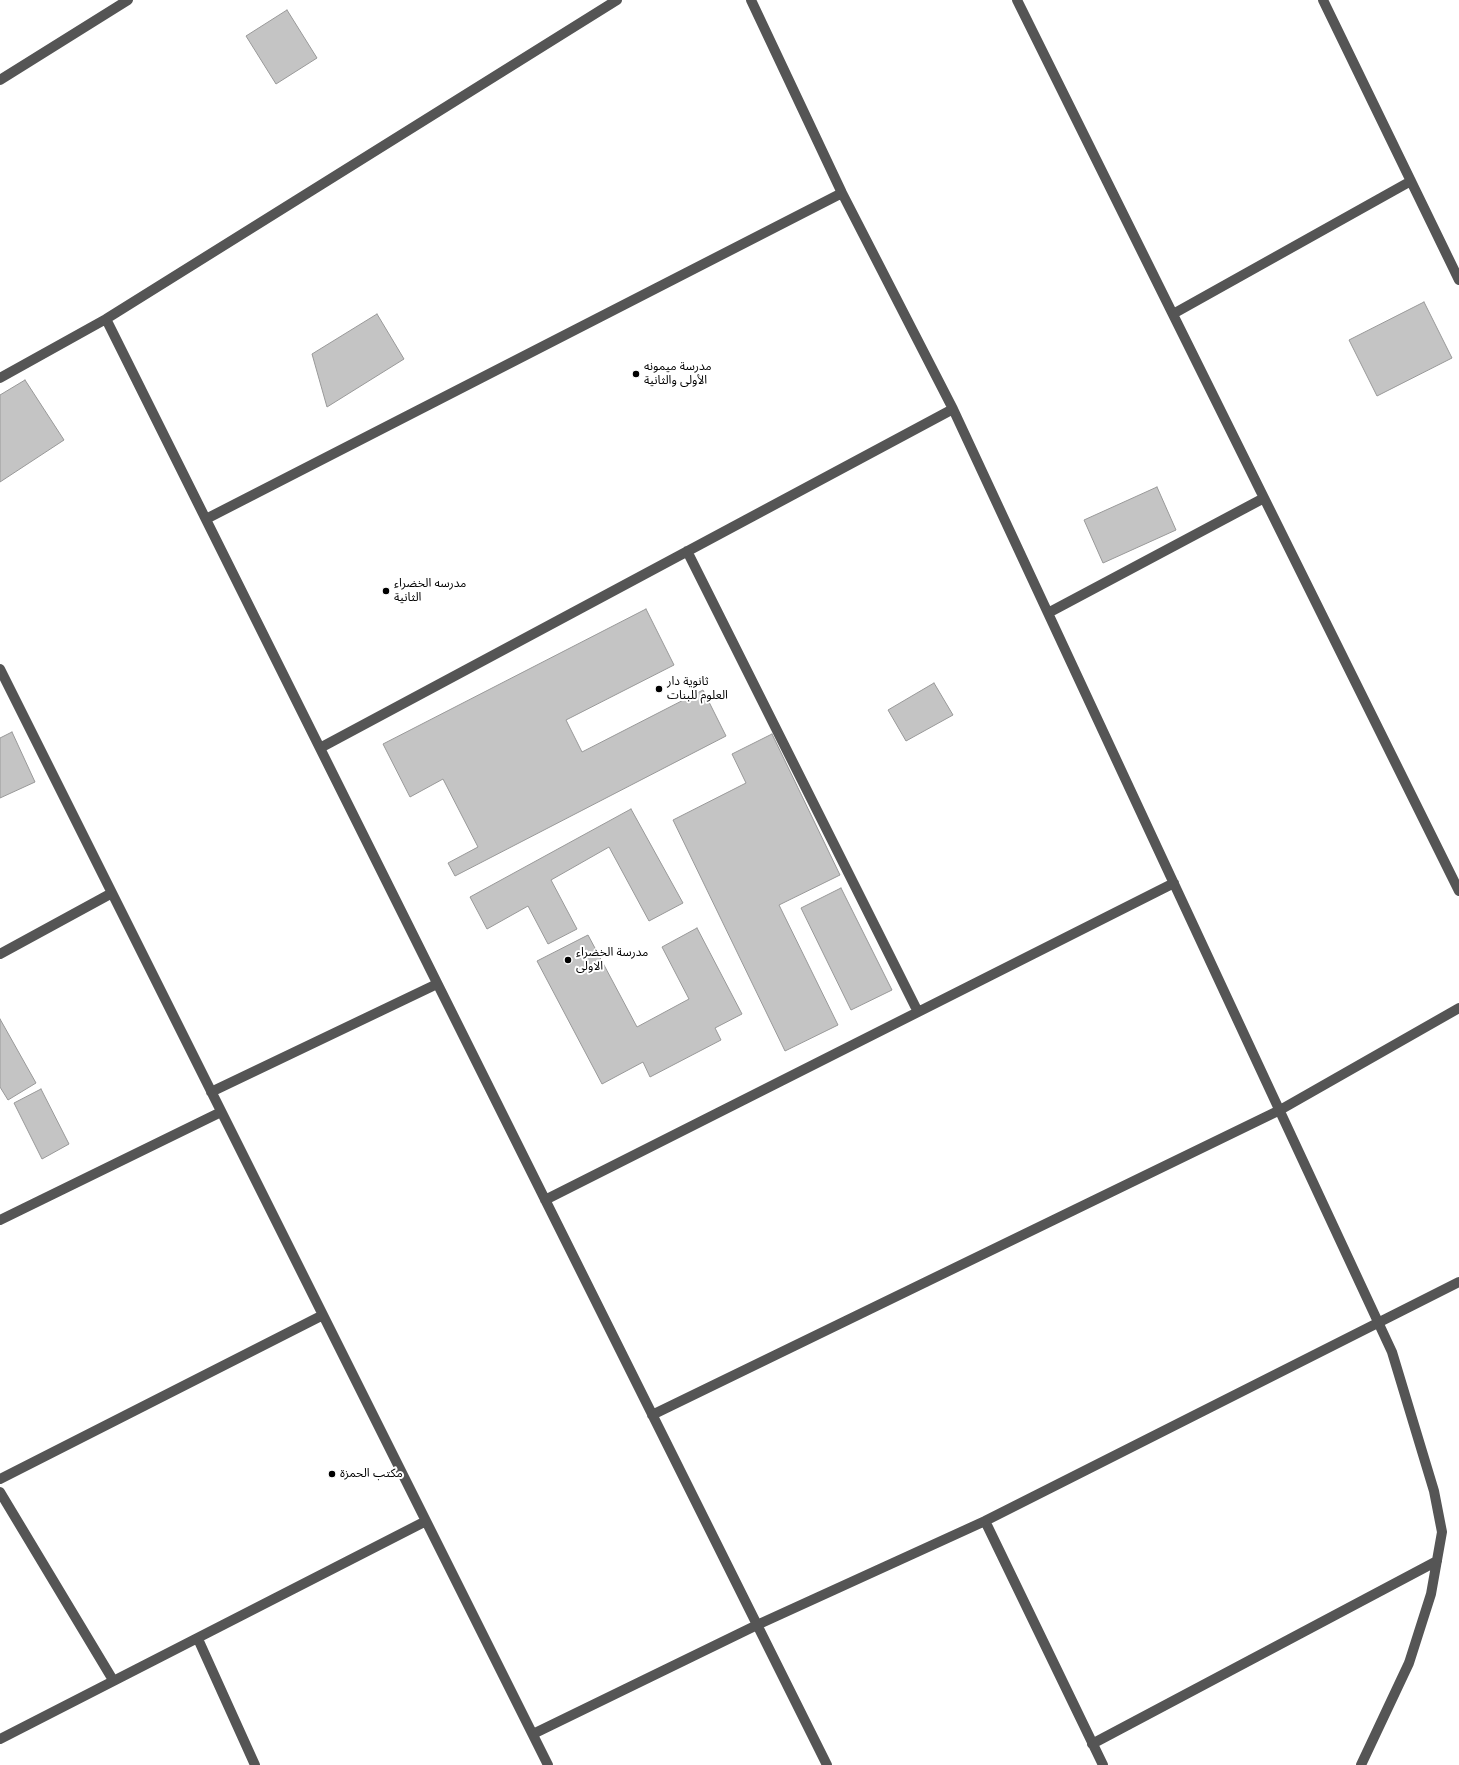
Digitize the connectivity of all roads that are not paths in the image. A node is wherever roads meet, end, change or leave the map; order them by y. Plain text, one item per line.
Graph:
1 (128, 0) edge
2 (617, 0) edge
3 (751, 0) edge
4 (1017, 0) edge
5 (1323, 0) edge
6 (0, 80) edge
7 (1411, 181) junction
8 (842, 193) junction
9 (1459, 280) edge
10 (1173, 314) junction
11 (106, 319) junction
12 (0, 378) edge
13 (952, 408) junction
14 (1264, 498) junction
15 (206, 519) junction
16 (687, 551) junction
17 (1048, 613) junction
18 (1, 675) edge
19 (320, 748) junction
20 (1174, 883) junction
21 (1459, 891) edge
22 (112, 893) junction
23 (0, 954) edge
24 (437, 984) junction
25 (1459, 1008) edge
26 (918, 1012) junction
27 (211, 1092) junction
28 (1280, 1110) junction
29 (221, 1112) junction
30 (545, 1200) junction
31 (0, 1220) edge
32 (1459, 1282) edge
33 (323, 1316) junction
34 (1379, 1323) junction
35 (652, 1415) junction
36 (0, 1479) edge
37 (0, 1492) edge
38 (984, 1520) junction
39 (426, 1521) junction
40 (1437, 1561) junction
41 (757, 1625) junction
42 (198, 1639) junction
43 (114, 1680) junction
44 (533, 1734) junction
45 (0, 1739) edge
46 (1092, 1744) junction
47 (255, 1765) edge
48 (548, 1765) edge
49 (827, 1765) edge
50 (1102, 1765) edge
51 (1361, 1765) edge

1 - 6 street
2 - 11 street
3 - 8 street
4 - 10 street
5 - 7 street
7 - 9 street
7 - 10 street
8 - 13 street
8 - 15 street
10 - 14 street
11 - 12 street
11 - 15 street
13 - 16 street
13 - 17 street
14 - 17 street
14 - 21 street
15 - 19 street
16 - 19 street
16 - 26 street
17 - 20 street
18 - 22 street
19 - 24 street
20 - 26 street
20 - 28 street
22 - 23 street
22 - 27 street
24 - 27 street
24 - 30 street
25 - 28 street
26 - 30 street
27 - 29 street
28 - 34 street
28 - 35 street
29 - 31 street
29 - 33 street
30 - 35 street
32 - 34 street
33 - 36 street
33 - 39 street
34 - 38 street
34 - 40 street
35 - 41 street
37 - 43 street
38 - 41 street
38 - 46 street
39 - 42 street
39 - 44 street
40 - 46 street
40 - 51 street
41 - 44 street
41 - 49 street
42 - 43 street
42 - 47 street
43 - 45 street
44 - 48 street
46 - 50 street

